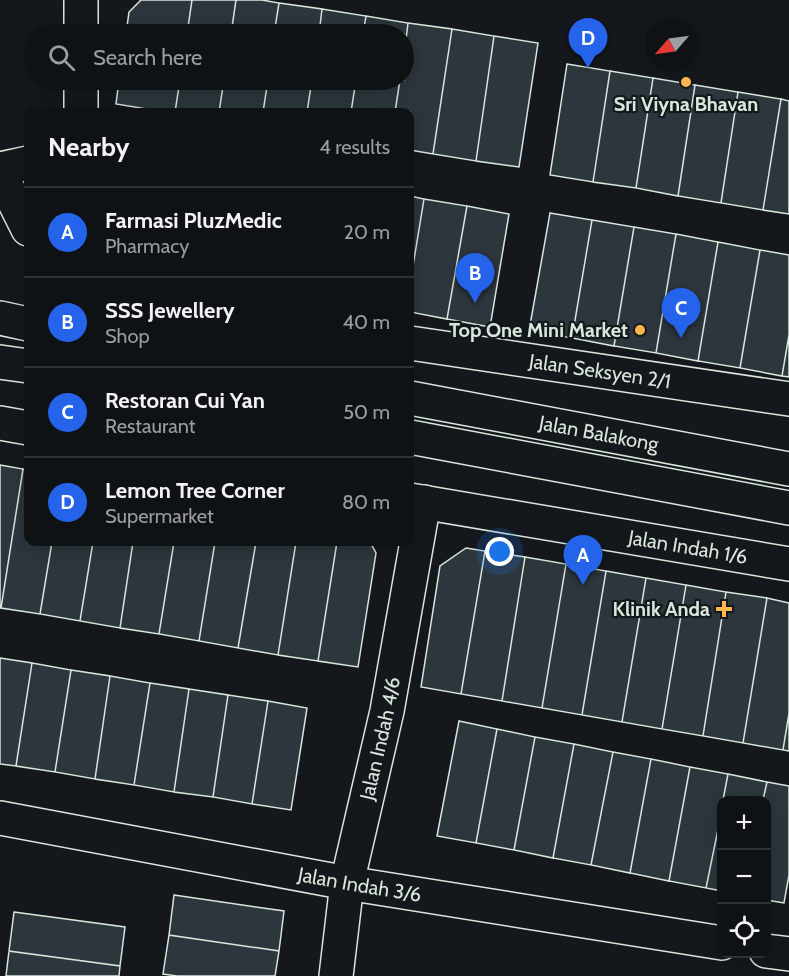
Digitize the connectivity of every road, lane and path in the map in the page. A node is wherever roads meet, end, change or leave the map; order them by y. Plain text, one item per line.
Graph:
1 (81, 0) edge
2 (81, 24) edge
3 (81, 90) edge
4 (81, 108) edge
5 (24, 164) edge
6 (0, 171) edge
7 (24, 221) edge
8 (0, 318) edge
9 (24, 323) edge
10 (414, 344) edge
11 (0, 362) edge
12 (24, 365) edge
13 (414, 399) edge
14 (789, 399) edge
15 (0, 423) edge
16 (24, 427) edge
17 (414, 438) edge
18 (789, 469) edge
19 (417, 501) edge
20 (789, 508) edge
21 (414, 522) edge
22 (411, 546) edge
23 (789, 564) edge
24 (0, 818) edge
25 (347, 883) junction
26 (717, 942) edge
27 (771, 952) edge
28 (789, 954) edge
29 (336, 976) edge

1 - 2 street
3 - 4 street
5 - 6 street
6 - 7 street
8 - 9 street
10 - 14 street, Jalan Seksyen 2/1
11 - 12 street
13 - 18 street, Jalan Balakong
15 - 16 street
17 - 20 street, Jalan Balakong
19 - 21 street, Jalan Indah 4/6
19 - 23 street, Jalan Indah 1/6
22 - 25 street, Jalan Indah 4/6
24 - 25 street, Jalan Indah 3/6
25 - 26 street, Jalan Indah 3/6
25 - 29 street, Jalan Indah 4/6
27 - 28 street

